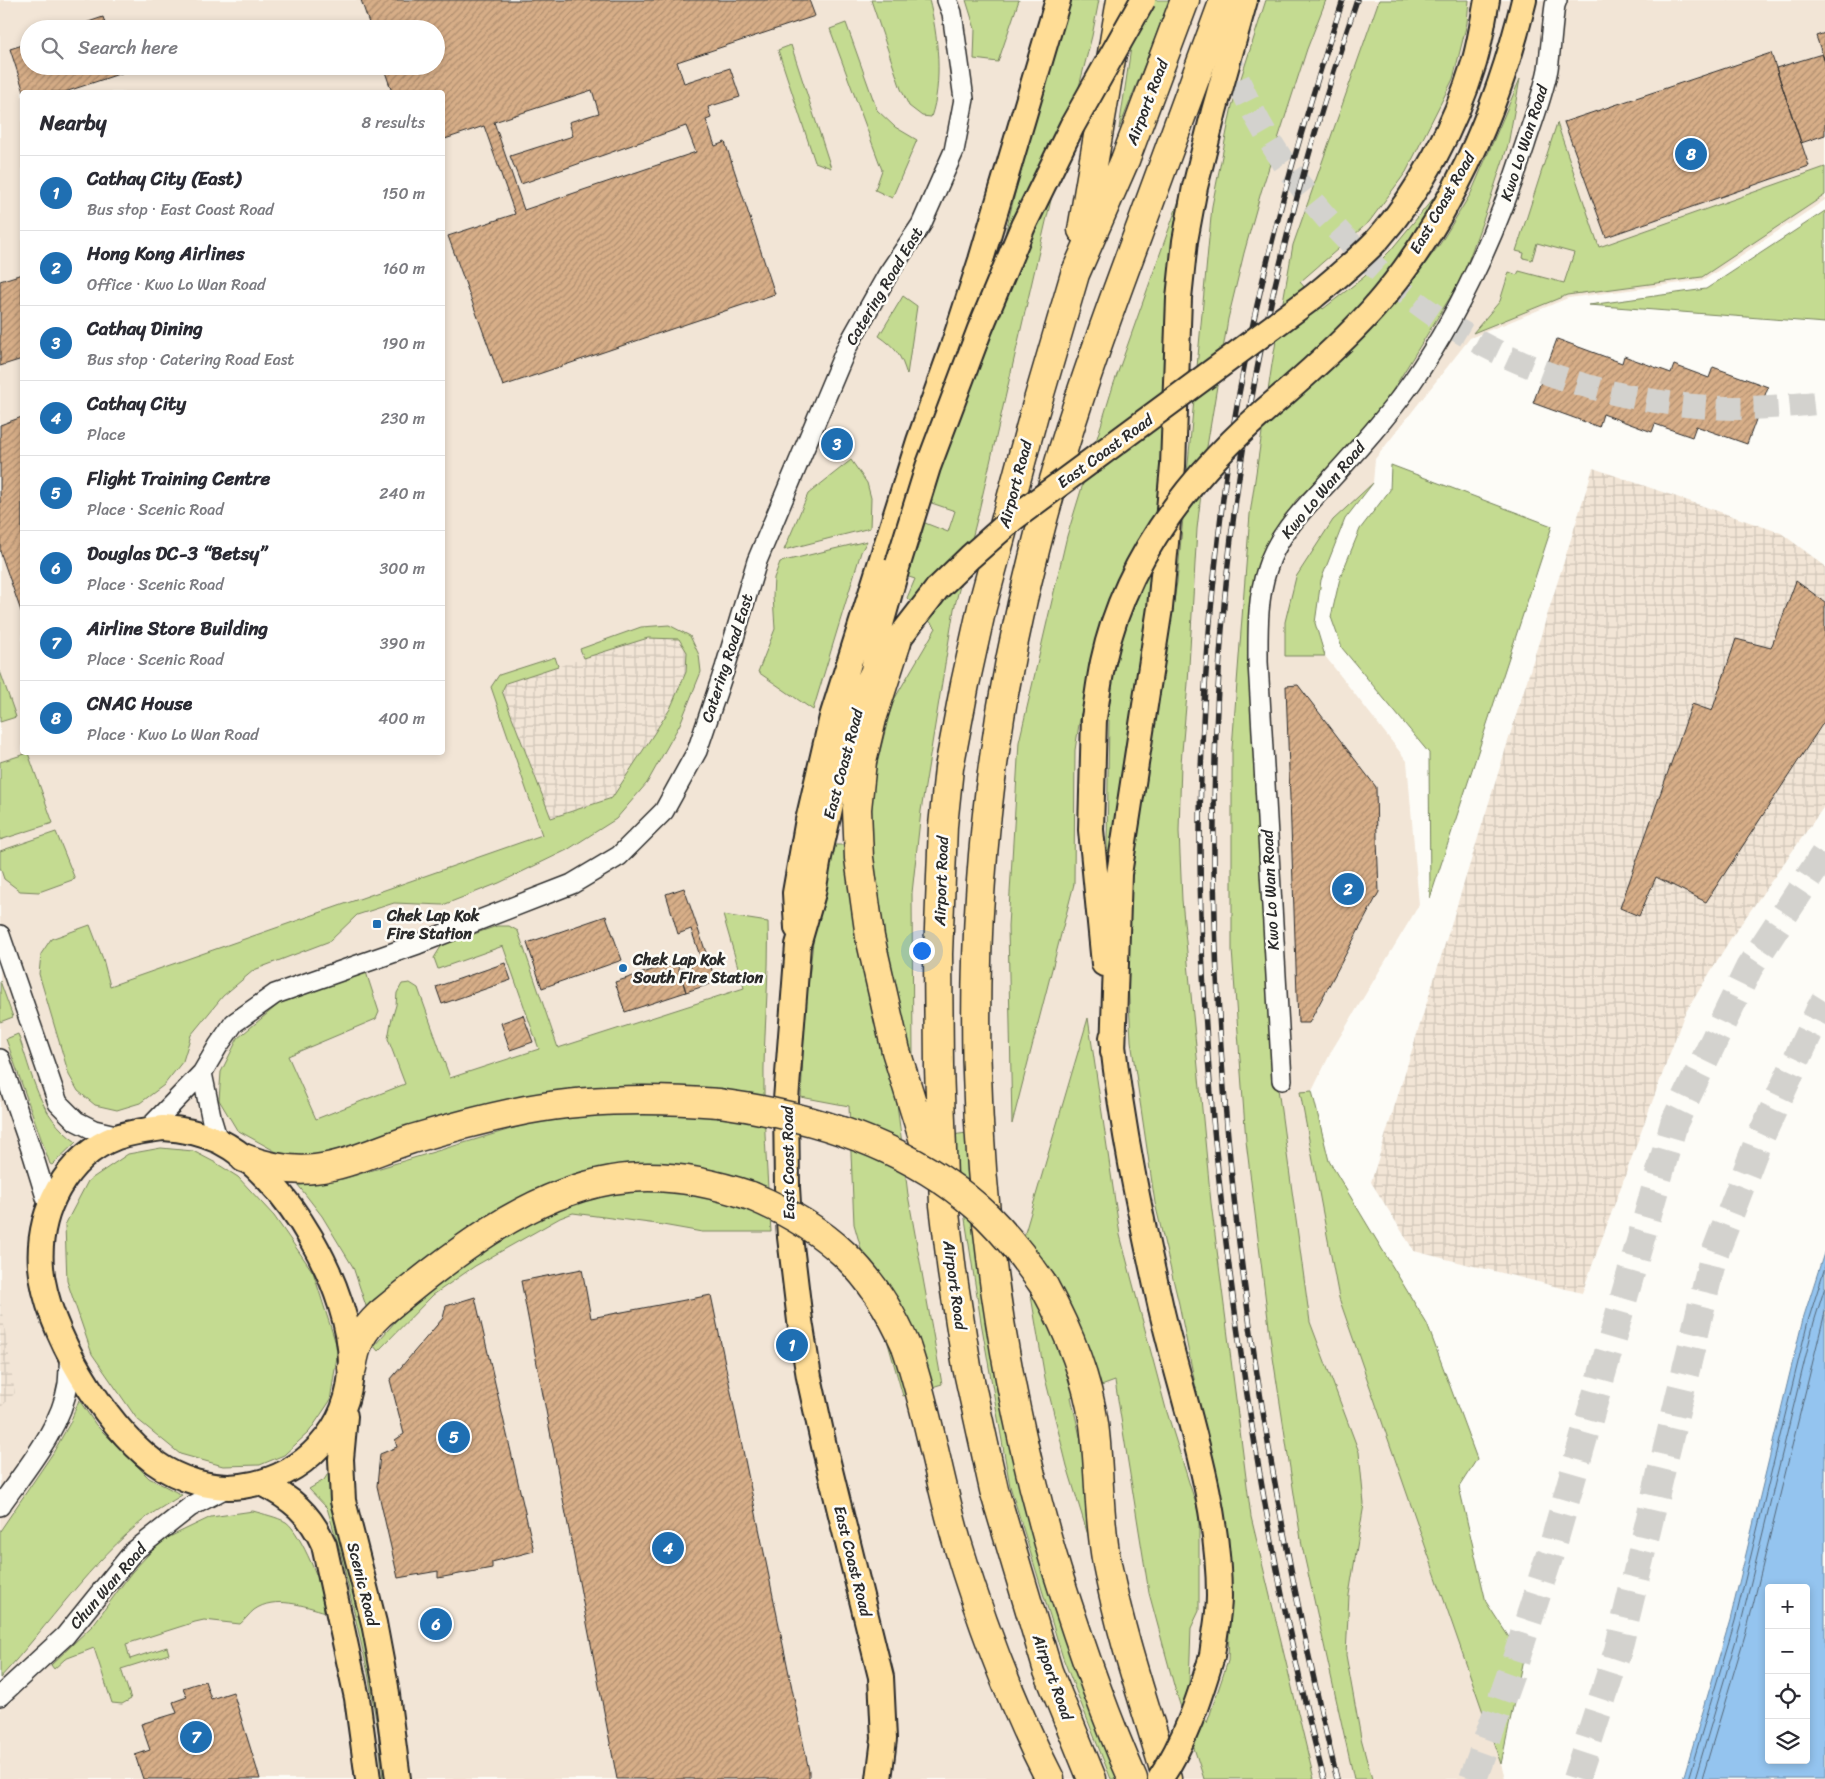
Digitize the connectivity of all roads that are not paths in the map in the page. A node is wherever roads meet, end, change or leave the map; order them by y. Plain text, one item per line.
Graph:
1 (947, 0) edge
2 (1058, 0) edge
3 (1121, 0) edge
4 (1143, 0) edge
5 (1185, 0) edge
6 (1224, 0) edge
7 (1245, 0) edge
8 (1487, 0) edge
9 (1524, 0) edge
10 (1557, 0) edge
11 (1075, 274) junction
12 (896, 642) junction
13 (872, 673) junction
14 (0, 935) edge
15 (798, 945) junction
16 (1114, 1052) junction
17 (0, 1059) edge
18 (202, 1073) junction
19 (1282, 1080) dead end
20 (147, 1130) junction
21 (120, 1136) junction
22 (218, 1141) junction
23 (244, 1158) junction
24 (944, 1205) junction
25 (49, 1208) junction
26 (70, 1353) junction
27 (350, 1378) junction
28 (261, 1483) junction
29 (226, 1488) junction
30 (0, 1506) edge
31 (0, 1696) edge
32 (368, 1779) edge
33 (398, 1779) edge
34 (879, 1779) edge
35 (1050, 1779) edge
36 (1092, 1779) edge
37 (1133, 1779) edge
38 (1160, 1779) edge
39 (1167, 1779) edge

1 - 18 street, Catering Road East
2 - 15 main road
3 - 11 highway
4 - 13 main road, bridge
5 - 11 highway, Airport Road
6 - 37 highway
7 - 16 main road
8 - 12 main road, East Coast Road, bridge
9 - 16 main road, East Coast Road, bridge
10 - 19 street, Kwo Lo Wan Road
11 - 24 highway, Airport Road
12 - 13 main road, East Coast Road
12 - 24 highway
13 - 15 main road, East Coast Road
14 - 21 street
15 - 34 main road, East Coast Road
16 - 38 main road, East Coast Road, bridge
17 - 25 street
18 - 20 street, Catering Road East
18 - 22 street
20 - 21 main road
20 - 22 main road
21 - 25 main road
22 - 23 main road
23 - 27 main road
23 - 39 highway, bridge
24 - 36 highway, Airport Road
25 - 26 main road
26 - 29 main road
26 - 30 street
27 - 28 main road
27 - 33 main road, Scenic Road
27 - 35 highway, bridge
28 - 29 main road
28 - 32 main road, Scenic Road
29 - 31 street, Chun Wan Road

